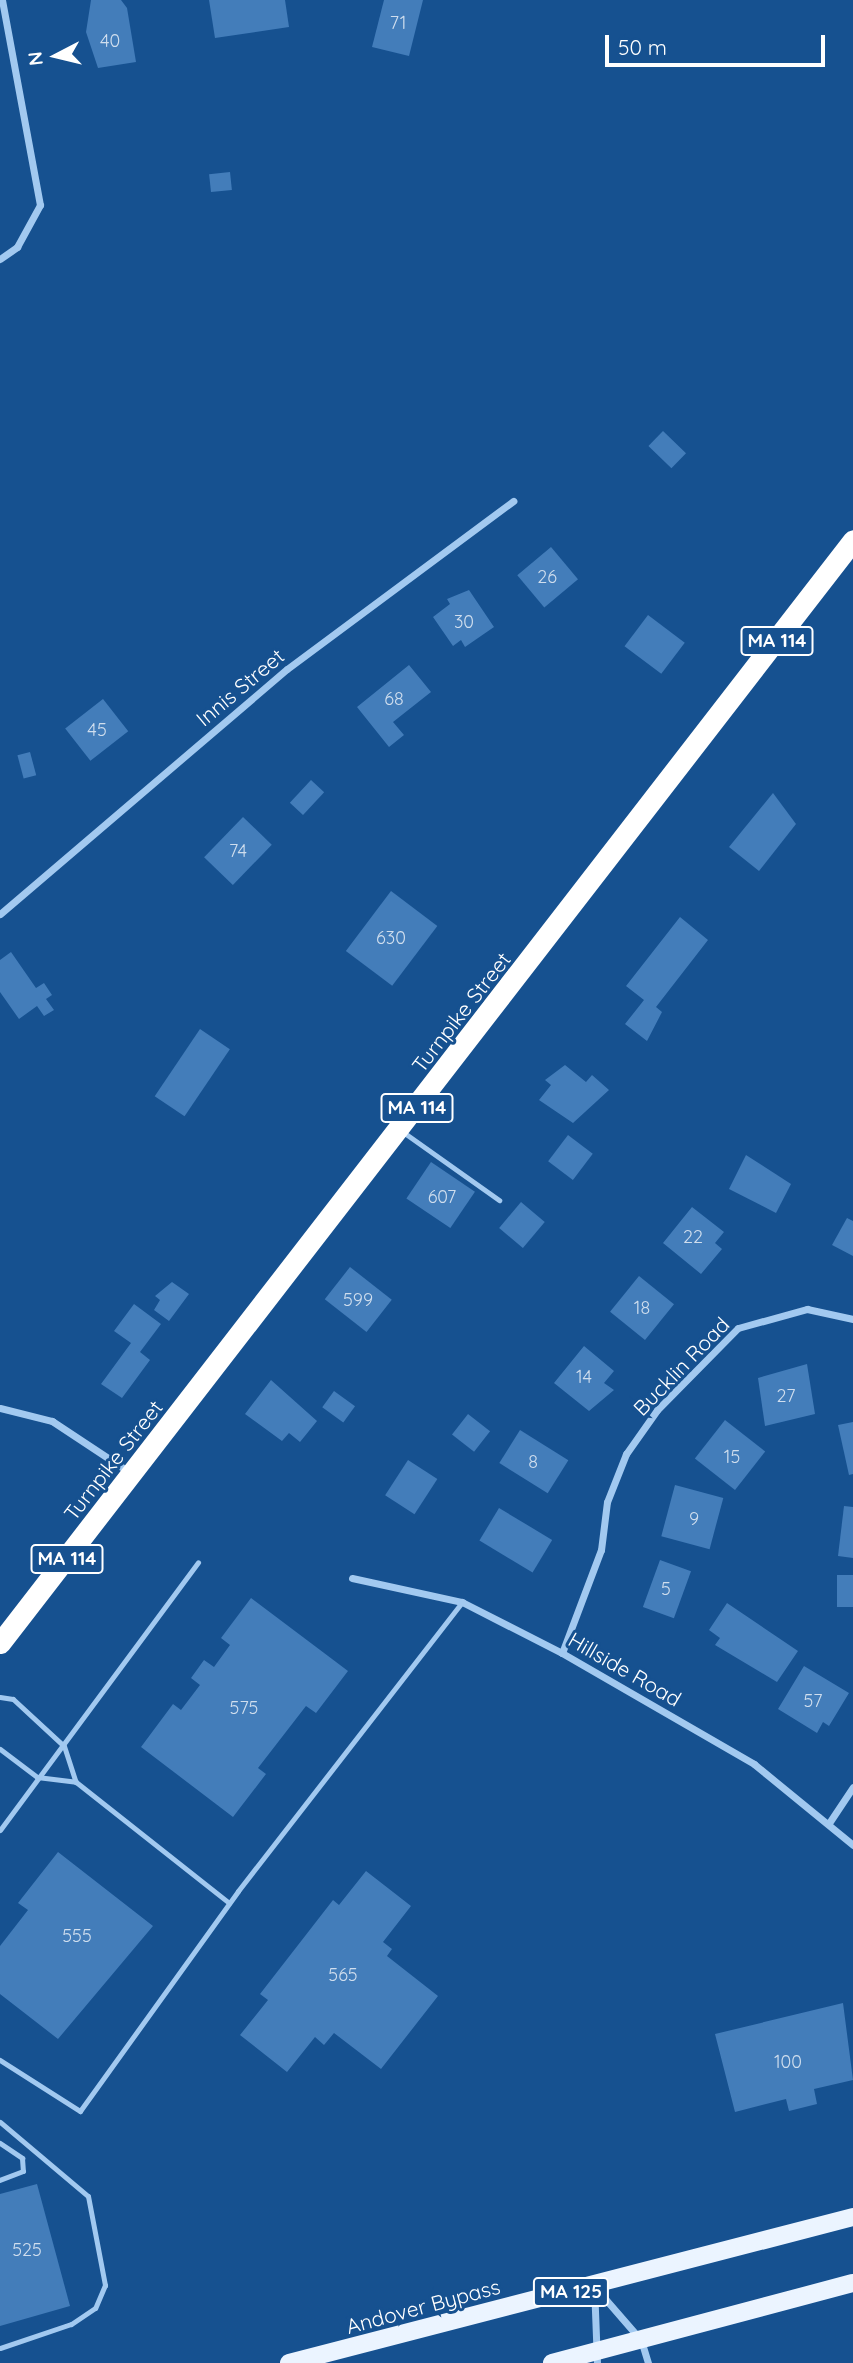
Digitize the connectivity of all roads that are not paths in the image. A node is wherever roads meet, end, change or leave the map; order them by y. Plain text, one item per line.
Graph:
1 (2, 0) edge
2 (0, 259) edge
3 (513, 500) dead end
4 (853, 541) edge
5 (0, 914) edge
6 (400, 1130) junction
7 (499, 1200) dead end
8 (853, 1320) edge
9 (0, 1408) edge
10 (132, 1474) junction
11 (198, 1562) dead end
12 (352, 1578) dead end
13 (462, 1602) junction
14 (0, 1643) edge
15 (562, 1653) junction
16 (0, 1697) edge
17 (64, 1746) junction
18 (0, 1749) edge
19 (37, 1777) junction
20 (76, 1782) junction
21 (853, 1787) edge
22 (829, 1823) junction
23 (0, 1830) edge
24 (853, 1845) edge
25 (229, 1903) junction
26 (0, 2060) edge
27 (0, 2122) edge
28 (0, 2143) edge
29 (0, 2180) edge
30 (853, 2217) edge
31 (853, 2283) edge
32 (594, 2286) junction
33 (641, 2340) junction
34 (0, 2348) edge
35 (596, 2358) edge
36 (289, 2363) edge
37 (552, 2363) edge
38 (648, 2363) edge

1 - 2 street
3 - 5 street, Innis Street
4 - 6 highway, Turnpike Street / MA 114
6 - 7 lane
6 - 10 highway, Turnpike Street / MA 114
8 - 15 street, Bucklin Road
9 - 10 street
10 - 14 highway, Turnpike Street / MA 114
11 - 17 lane
12 - 13 street, Hillside Road
13 - 15 street, Hillside Road
13 - 25 lane
15 - 22 street, Hillside Road
16 - 17 lane
17 - 19 lane
17 - 20 lane
18 - 19 lane
19 - 20 lane
19 - 23 lane
20 - 25 lane
21 - 22 street
22 - 24 street, Hillside Road
25 - 26 lane
27 - 34 lane
28 - 29 lane
30 - 32 main road, Andover Bypass / MA 125
31 - 33 main road
32 - 33 street
32 - 35 street
32 - 36 main road, Andover Bypass / MA 125
33 - 35 main road
33 - 38 street
35 - 37 main road

